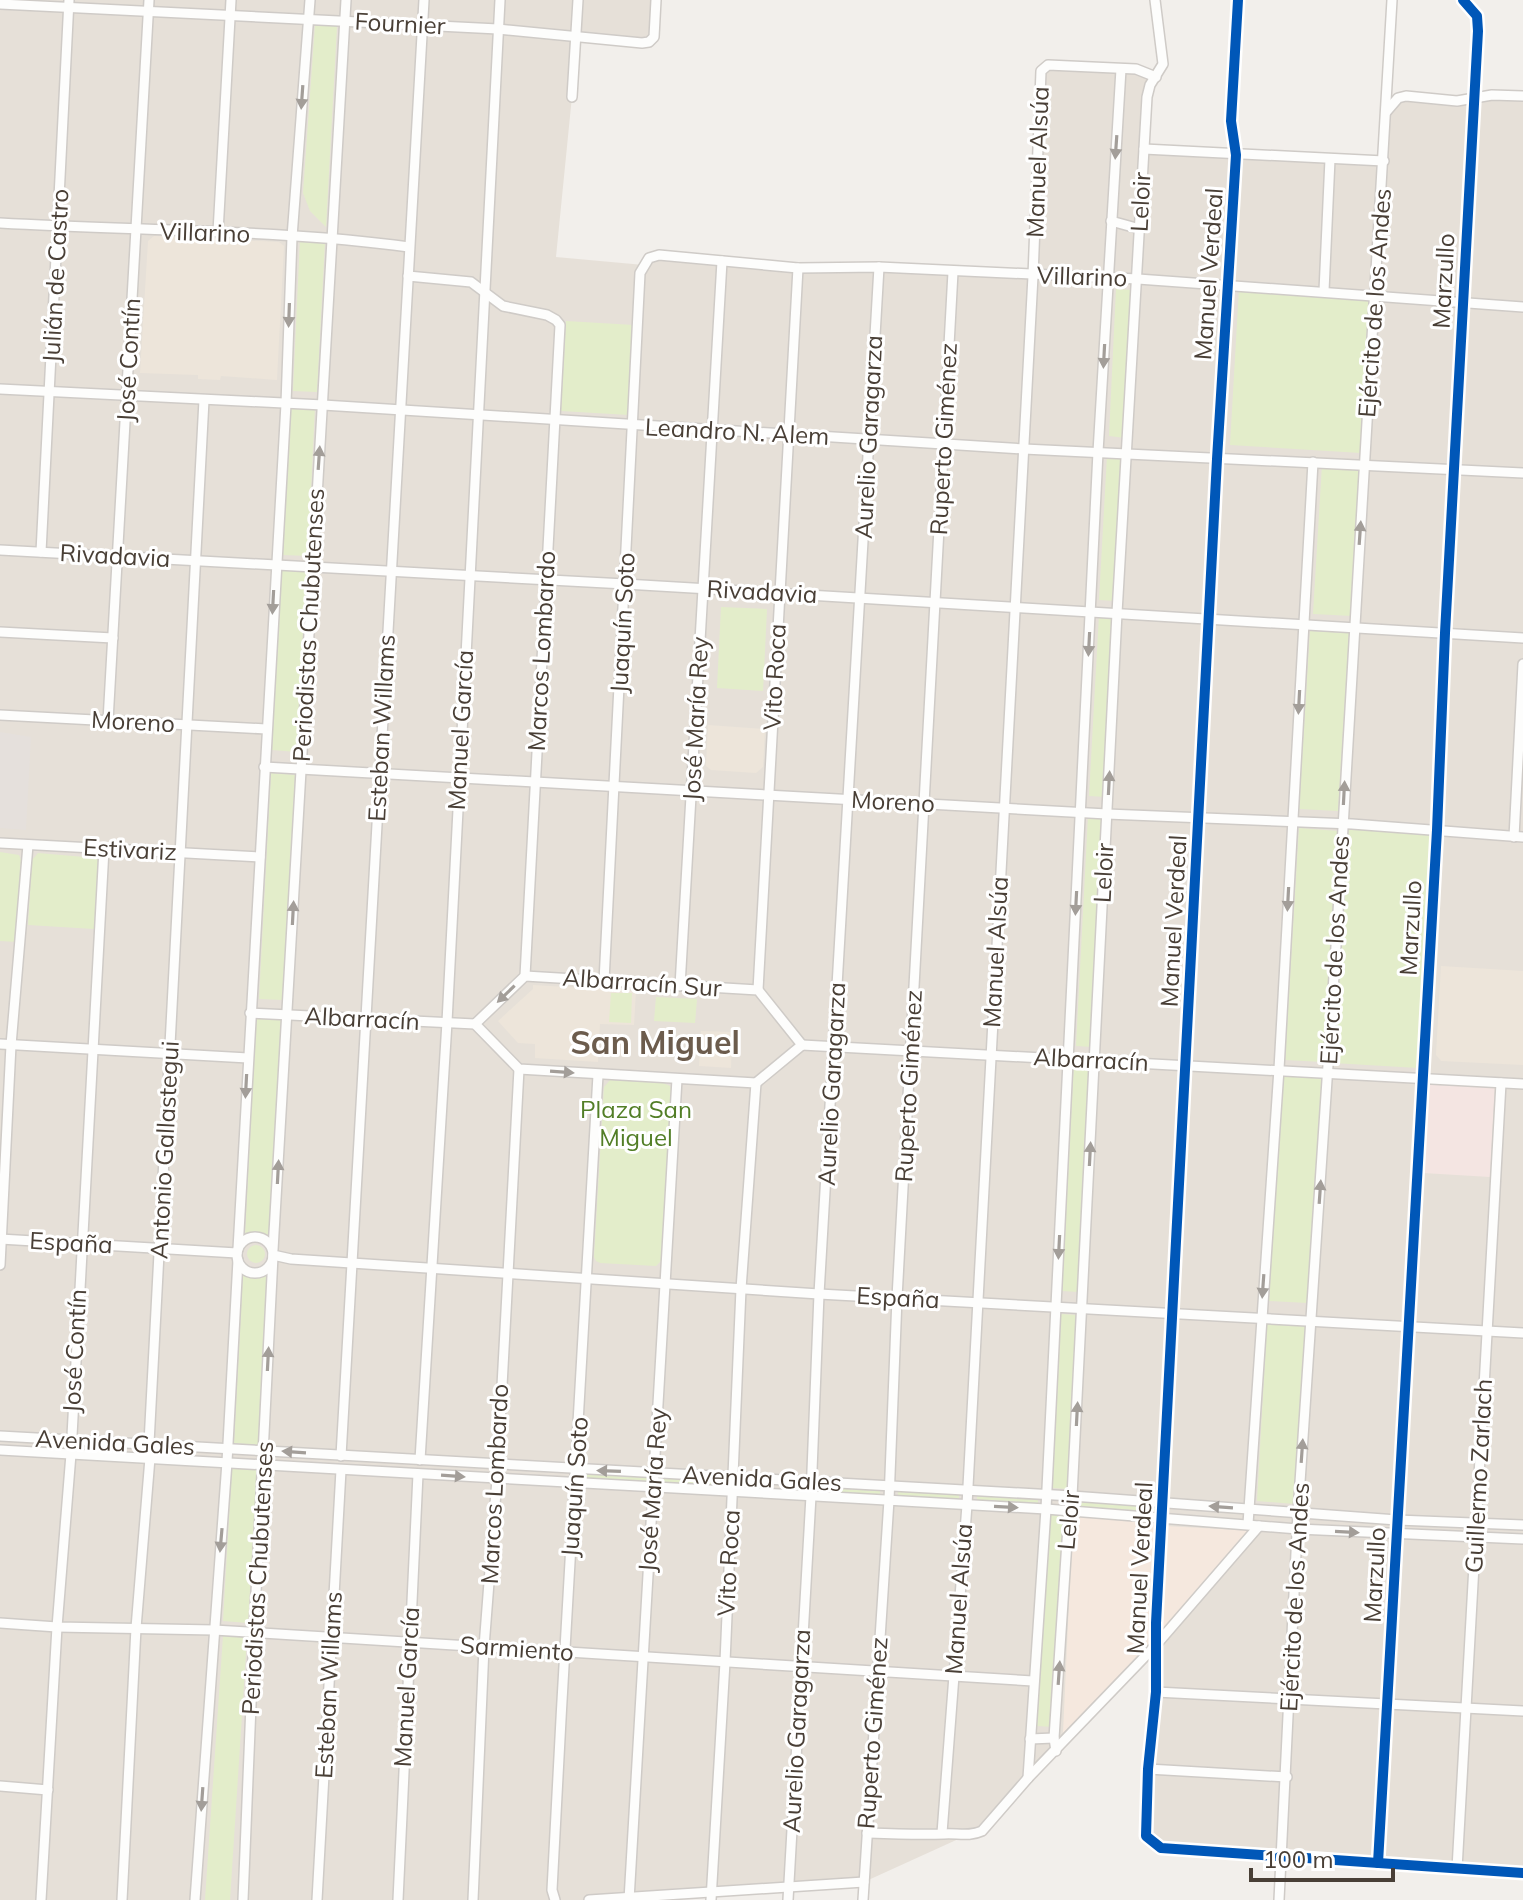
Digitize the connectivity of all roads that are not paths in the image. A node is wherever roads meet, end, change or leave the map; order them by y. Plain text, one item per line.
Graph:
1 (149, 0) edge
2 (231, 0) edge
3 (310, 0) edge
4 (346, 0) edge
5 (424, 0) edge
6 (500, 0) edge
7 (578, 0) edge
8 (656, 0) edge
9 (1155, 0) edge
10 (1238, 0) edge
11 (1392, 0) edge
12 (1463, 0) edge
13 (0, 4) edge
14 (69, 4) edge
15 (148, 12) junction
16 (231, 15) junction
17 (308, 19) junction
18 (345, 21) junction
19 (423, 25) junction
20 (498, 29) junction
21 (577, 36) junction
22 (1121, 69) junction
23 (1156, 77) junction
24 (1523, 96) edge
25 (572, 97) dead end
26 (1474, 97) junction
27 (1386, 112) junction
28 (1144, 149) junction
29 (1236, 155) junction
30 (1330, 159) junction
31 (1384, 161) junction
32 (1111, 221) junction
33 (0, 223) edge
34 (59, 227) junction
35 (1140, 229) junction
36 (137, 231) junction
37 (218, 232) junction
38 (292, 237) junction
39 (332, 237) junction
40 (409, 247) junction
41 (722, 261) junction
42 (644, 265) joint
43 (879, 267) junction
44 (798, 268) junction
45 (953, 272) junction
46 (408, 276) junction
47 (1033, 276) junction
48 (1109, 278) junction
49 (1138, 279) junction
50 (1227, 286) junction
51 (484, 290) junction
52 (1324, 291) junction
53 (1376, 297) junction
54 (1463, 303) junction
55 (1523, 307) edge
56 (0, 389) edge
57 (50, 391) junction
58 (127, 396) junction
59 (204, 400) junction
60 (286, 404) junction
61 (323, 405) junction
62 (400, 411) junction
63 (477, 417) junction
64 (555, 421) junction
65 (633, 426) junction
66 (712, 431) junction
67 (789, 435) junction
68 (868, 440) junction
69 (944, 444) junction
70 (1024, 449) junction
71 (1098, 452) junction
72 (1127, 454) junction
73 (1217, 459) junction
74 (1313, 462) junction
75 (1364, 465) junction
76 (1454, 470) junction
77 (1523, 473) edge
78 (0, 550) edge
79 (41, 552) junction
80 (118, 556) junction
81 (195, 561) junction
82 (275, 565) junction
83 (313, 567) junction
84 (391, 572) junction
85 (468, 575) junction
86 (546, 580) junction
87 (625, 584) junction
88 (703, 589) junction
89 (779, 593) junction
90 (859, 598) junction
91 (935, 603) junction
92 (1015, 607) junction
93 (1090, 612) junction
94 (1117, 613) junction
95 (1211, 619) junction
96 (1303, 624) junction
97 (1354, 628) junction
98 (0, 632) edge
99 (1445, 633) junction
100 (113, 638) junction
101 (1523, 638) edge
102 (1523, 664) edge
103 (0, 715) edge
104 (108, 721) junction
105 (187, 725) junction
106 (266, 729) junction
107 (264, 767) junction
108 (301, 769) junction
109 (380, 773) junction
110 (459, 777) junction
111 (535, 782) junction
112 (613, 786) junction
113 (692, 790) junction
114 (768, 795) junction
115 (848, 799) junction
116 (924, 803) junction
117 (1004, 808) junction
118 (1080, 812) junction
119 (1107, 814) junction
120 (1200, 817) junction
121 (1292, 821) junction
122 (1342, 824) junction
123 (1437, 830) junction
124 (1519, 837) edge
125 (0, 843) edge
126 (28, 845) junction
127 (104, 849) junction
128 (181, 853) junction
129 (260, 857) junction
130 (525, 976) junction
131 (604, 981) junction
132 (680, 986) junction
133 (758, 990) junction
134 (250, 1013) junction
135 (287, 1015) junction
136 (366, 1019) junction
137 (447, 1022) junction
138 (475, 1024) junction
139 (0, 1044) edge
140 (11, 1045) junction
141 (802, 1045) junction
142 (835, 1046) junction
143 (91, 1049) junction
144 (911, 1050) junction
145 (170, 1054) junction
146 (990, 1054) junction
147 (248, 1058) junction
148 (1068, 1059) junction
149 (1095, 1060) junction
150 (1186, 1066) junction
151 (519, 1069) junction
152 (1279, 1069) junction
153 (1328, 1073) junction
154 (598, 1075) junction
155 (1422, 1078) junction
156 (677, 1079) junction
157 (756, 1083) junction
158 (1501, 1083) junction
159 (1523, 1084) edge
160 (0, 1239) edge
161 (81, 1244) junction
162 (160, 1248) junction
163 (238, 1254) junction
164 (273, 1254) junction
165 (353, 1263) junction
166 (0, 1265) edge
167 (431, 1267) junction
168 (507, 1272) junction
169 (588, 1278) junction
170 (665, 1283) junction
171 (741, 1289) junction
172 (819, 1294) junction
173 (897, 1298) junction
174 (976, 1303) junction
175 (1056, 1307) junction
176 (1082, 1308) junction
177 (1172, 1313) junction
178 (1261, 1319) junction
179 (1311, 1321) junction
180 (1408, 1327) junction
181 (1487, 1331) junction
182 (1523, 1333) edge
183 (0, 1436) edge
184 (71, 1440) junction
185 (149, 1443) junction
186 (228, 1449) junction
187 (0, 1450) edge
188 (264, 1451) junction
189 (71, 1454) junction
190 (341, 1456) junction
191 (150, 1458) junction
192 (420, 1460) junction
193 (227, 1462) junction
194 (497, 1463) junction
195 (264, 1465) junction
196 (576, 1469) junction
197 (341, 1470) junction
198 (655, 1473) junction
199 (418, 1474) junction
200 (732, 1477) junction
201 (497, 1479) junction
202 (810, 1482) junction
203 (575, 1484) junction
204 (888, 1487) junction
205 (654, 1488) junction
206 (966, 1491) junction
207 (733, 1492) junction
208 (811, 1496) junction
209 (1046, 1496) junction
210 (1072, 1496) junction
211 (889, 1500) junction
212 (1163, 1503) junction
213 (967, 1505) junction
214 (1046, 1509) junction
215 (1250, 1509) junction
216 (1069, 1511) junction
217 (1298, 1512) junction
218 (1162, 1518) junction
219 (1397, 1520) junction
220 (1248, 1524) junction
221 (1475, 1524) junction
222 (1523, 1525) edge
223 (1259, 1526) junction
224 (1298, 1529) junction
225 (1396, 1535) junction
226 (1474, 1537) junction
227 (1523, 1539) edge
228 (0, 1623) edge
229 (57, 1627) junction
230 (136, 1628) junction
231 (214, 1630) junction
232 (254, 1632) junction
233 (331, 1637) junction
234 (409, 1642) junction
235 (1156, 1645) junction
236 (484, 1647) junction
237 (563, 1652) junction
238 (642, 1657) junction
239 (725, 1662) junction
240 (800, 1665) junction
241 (877, 1671) junction
242 (954, 1676) junction
243 (1033, 1681) junction
244 (1156, 1692) junction
245 (1291, 1698) junction
246 (1389, 1703) junction
247 (1467, 1708) junction
248 (1523, 1711) edge
249 (1054, 1738) junction
250 (1030, 1739) junction
251 (1056, 1751) junction
252 (1148, 1769) junction
253 (1287, 1777) junction
254 (1028, 1778) junction
255 (0, 1786) edge
256 (48, 1790) junction
257 (867, 1833) junction
258 (942, 1833) junction
259 (1281, 1858) junction
260 (1378, 1863) junction
261 (1457, 1869) junction
262 (1523, 1873) edge
263 (864, 1882) junction
264 (788, 1886) junction
265 (711, 1896) edge
266 (630, 1898) edge
267 (41, 1900) edge
268 (122, 1900) edge
269 (195, 1900) edge
270 (243, 1900) edge
271 (317, 1900) edge
272 (398, 1900) edge
273 (473, 1900) edge
274 (555, 1900) edge
275 (589, 1900) edge
276 (788, 1900) edge
277 (863, 1900) edge
278 (1279, 1900) edge

1 - 15 street, José Contín
2 - 16 street
3 - 17 street, Periodistas Chubutenses
4 - 18 street, Periodistas Chubutenses
5 - 19 street, Esteban Willams
6 - 20 street, Manuel García
7 - 21 street
8 - 21 street, Fournier
9 - 23 street, Leloir
10 - 29 street, Manuel Verdeal
11 - 27 street, Ejército de los Andes
12 - 26 street, Marzullo
13 - 14 street, Fournier
14 - 15 street, Fournier
14 - 34 street, Julián de Castro
15 - 16 street, Fournier
15 - 36 street, José Contín
16 - 17 street, Fournier
16 - 37 street
17 - 18 street, Fournier
17 -> 38 street, Periodistas Chubutenses
18 - 19 street, Fournier
18 - 39 street, Periodistas Chubutenses
19 - 20 street, Fournier
19 - 40 street, Esteban Willams
20 - 21 street, Fournier
20 - 51 street, Manuel García
21 - 25 street
22 - 23 street
22 -> 32 street, Leloir
22 - 47 street, Manuel Alsúa
23 - 28 street, Leloir
24 - 26 street
26 - 27 street
26 - 54 street, Marzullo
27 - 31 street, Ejército de los Andes
28 - 29 street
28 - 35 street, Leloir
29 - 30 street
29 - 50 street, Manuel Verdeal
30 - 31 street
30 - 52 street
31 - 53 street, Ejército de los Andes
32 - 35 street
32 - 48 street, Leloir
33 - 34 street, Villarino
34 - 36 street, Villarino
34 - 57 street, Julián de Castro
35 - 49 street, Leloir
36 - 37 street, Villarino
36 - 58 street, José Contín
37 - 38 street, Villarino
38 - 39 street, Villarino
38 -> 60 street, Periodistas Chubutenses
39 - 40 street, Villarino
39 - 61 street, Periodistas Chubutenses
40 - 46 street, Esteban Willams
41 - 42 street, Villarino
41 - 44 street, Villarino
41 - 66 street, José María Rey
42 - 65 street, Juaquín Soto
43 - 44 street, Villarino
43 - 45 street, Villarino
43 - 68 street, Aurelio Garagarza
44 - 67 street, Vito Roca
45 - 47 street, Villarino
45 - 69 street, Ruperto Giménez
46 - 51 street
46 - 62 street, Esteban Willams
47 - 48 street, Villarino
47 - 70 street, Manuel Alsúa
48 - 49 street, Villarino
48 -> 71 street, Leloir
49 - 50 street, Villarino
49 - 72 street, Leloir
50 - 52 street, Villarino
50 - 73 street, Manuel Verdeal
51 - 63 street, Manuel García
51 - 64 street, Marcos Lombardo
52 - 53 street, Villarino
53 - 54 street, Villarino
53 - 75 street, Ejército de los Andes
54 - 55 street, Villarino
54 - 76 street, Marzullo
56 - 57 street, Leandro N. Alem
57 - 58 street, Leandro N. Alem
57 - 79 street, Julián de Castro
58 - 59 street, Leandro N. Alem
58 - 80 street, José Contín
59 - 60 street, Leandro N. Alem
59 - 81 street, Antonio Gallastegui
60 - 61 street, Leandro N. Alem
60 - 82 street, Periodistas Chubutenses
61 - 62 street, Leandro N. Alem
83 -> 61 street, Periodistas Chubutenses
62 - 63 street, Leandro N. Alem
62 - 84 street, Esteban Willams
63 - 64 street, Leandro N. Alem
63 - 85 street, Manuel García
64 - 65 street, Leandro N. Alem
64 - 86 street, Marcos Lombardo
65 - 66 street, Leandro N. Alem
65 - 87 street, Juaquín Soto
66 - 67 street, Leandro N. Alem
66 - 88 street, José María Rey
67 - 68 street, Leandro N. Alem
67 - 89 street, Vito Roca
68 - 69 street, Leandro N. Alem
68 - 90 street, Aurelio Garagarza
69 - 70 street, Leandro N. Alem
69 - 91 street, Ruperto Giménez
70 - 71 street, Leandro N. Alem
70 - 92 street, Manuel Alsúa
71 - 72 street, Leandro N. Alem
71 - 93 street, Leloir
72 - 73 street, Leandro N. Alem
72 - 94 street, Leloir
73 - 74 street, Leandro N. Alem
73 - 95 street, Manuel Verdeal
74 - 75 street, Leandro N. Alem
74 - 96 street, Ejército de los Andes
75 - 76 street, Leandro N. Alem
97 -> 75 street, Ejército de los Andes
76 - 77 street, Leandro N. Alem
76 - 99 street, Marzullo
78 - 79 street, Rivadavia
79 - 80 street, Rivadavia
80 - 81 street, Rivadavia
80 - 100 street, José Contín
81 - 82 street, Rivadavia
81 - 105 street, Antonio Gallastegui
82 - 83 street, Rivadavia
82 -> 106 street, Periodistas Chubutenses
83 - 84 street, Rivadavia
83 - 108 street, Periodistas Chubutenses
84 - 85 street, Rivadavia
84 - 109 street, Esteban Willams
85 - 86 street, Rivadavia
85 - 110 street, Manuel García
86 - 87 street, Rivadavia
86 - 111 street, Marcos Lombardo
87 - 88 street, Rivadavia
87 - 112 street, Juaquín Soto
88 - 89 street, Rivadavia
88 - 113 street, José María Rey
89 - 90 street, Rivadavia
89 - 114 street, Vito Roca
90 - 91 street, Rivadavia
90 - 115 street, Aurelio Garagarza
91 - 92 street, Rivadavia
91 - 116 street, Ruperto Giménez
92 - 93 street, Rivadavia
92 - 117 street, Manuel Alsúa
93 - 94 street, Rivadavia
93 -> 118 street, Leloir
94 - 95 street, Rivadavia
119 -> 94 street, Leloir
95 - 96 street, Rivadavia
95 - 120 street, Manuel Verdeal
96 - 97 street, Rivadavia
96 -> 121 street, Ejército de los Andes
97 - 99 street, Rivadavia
122 -> 97 street, Ejército de los Andes
98 - 100 street
99 - 101 street, Rivadavia
99 - 123 street, Marzullo
100 - 104 street, José Contín
102 - 124 street
103 - 104 street, Moreno
104 - 105 street, Moreno
105 - 106 street, Moreno
105 - 128 street, Antonio Gallastegui
106 - 107 street, Periodistas Chubutenses
107 - 108 street, Moreno
107 - 129 street, Periodistas Chubutenses
108 - 109 street, Moreno
135 -> 108 street, Periodistas Chubutenses
109 - 110 street, Moreno
109 - 136 street, Esteban Willams
110 - 111 street, Moreno
110 - 137 street, Manuel García
111 - 112 street, Moreno
111 - 130 street, Marcos Lombardo
112 - 113 street, Moreno
112 - 131 street, Juaquín Soto
113 - 114 street, Moreno
113 - 132 street, José María Rey
114 - 115 street, Moreno
114 - 133 street, Vito Roca
115 - 116 street, Moreno
115 - 142 street, Aurelio Garagarza
116 - 117 street, Moreno
116 - 144 street, Ruperto Giménez
117 - 118 street, Moreno
117 - 146 street, Manuel Alsúa
118 - 119 street, Moreno
118 -> 148 street, Leloir
119 - 120 street, Moreno
119 - 149 street, Leloir
120 - 121 street, Moreno
120 - 150 street, Manuel Verdeal
121 - 122 street, Moreno
121 -> 152 street, Ejército de los Andes
122 - 123 street, Moreno
122 - 153 street, Ejército de los Andes
123 - 124 street, Moreno
123 - 155 street, Marzullo
125 - 126 street, Estivariz
126 - 127 street, Estivariz
126 - 140 street
127 - 128 street, Estivariz
127 - 143 street, José Contín
128 - 129 street, Estivariz
128 - 145 street, Antonio Gallastegui
129 - 134 street, Periodistas Chubutenses
130 - 131 street, Albarracín Sur
130 -> 138 street
131 - 132 street, Albarracín Sur
132 - 133 street, Albarracín Sur
133 - 141 street
134 - 135 street, Albarracín
134 - 147 street, Periodistas Chubutenses
135 - 136 street, Albarracín
164 -> 135 street, Periodistas Chubutenses
136 - 137 street, Albarracín
136 - 165 street, Esteban Willams
137 - 138 street, Albarracín
137 - 167 street, Manuel García
138 - 151 street
139 - 140 street
140 - 143 street
140 - 160 street
141 - 142 street, Albarracín
141 - 157 street
142 - 144 street, Albarracín
142 - 172 street, Aurelio Garagarza
143 - 145 street
143 - 161 street, José Contín
144 - 146 street, Albarracín
144 - 173 street, Ruperto Giménez
145 - 147 street
145 - 162 street, Antonio Gallastegui
146 - 148 street, Albarracín
146 - 174 street, Manuel Alsúa
147 -> 163 street, Periodistas Chubutenses
148 - 149 street, Albarracín
148 -> 175 street, Leloir
149 - 150 street, Albarracín
176 -> 149 street, Leloir
150 - 152 street, Albarracín
150 - 177 street, Manuel Verdeal
151 -> 154 street
151 - 168 street, Marcos Lombardo
152 - 153 street, Albarracín
152 -> 178 street, Ejército de los Andes
153 - 155 street, Albarracín
179 -> 153 street, Ejército de los Andes
154 - 156 street
154 - 169 street, Juaquín Soto
155 - 158 street, Albarracín
155 - 180 street, Marzullo
156 - 157 street
156 - 170 street, José María Rey
157 - 171 street, Vito Roca
158 - 159 street, Albarracín
158 - 181 street, Guillermo Zarlach
160 - 161 street, España
160 - 166 street
161 - 162 street, España
161 - 184 street, José Contín
162 - 163 street, España
162 - 185 street, Antonio Gallastegui
163 - 164 street
163 - 164 street
163 - 186 street, Periodistas Chubutenses
164 - 165 street, España
188 -> 164 street, Periodistas Chubutenses
165 - 167 street, España
165 - 190 street, Esteban Willams
167 - 168 street, España
167 - 192 street, Manuel García
168 - 169 street, España
168 - 194 street, Marcos Lombardo
169 - 170 street, España
169 - 196 street, Juaquín Soto
170 - 171 street, España
170 - 198 street, José María Rey
171 - 172 street, España
171 - 200 street, Vito Roca
172 - 173 street, España
172 - 202 street, Aurelio Garagarza
173 - 174 street, España
173 - 204 street, Ruperto Giménez
174 - 175 street, España
174 - 206 street, Manuel Alsúa
175 - 176 street, España
175 - 209 street, Leloir
176 - 177 street, España
210 -> 176 street, Leloir
177 - 178 street, España
177 - 212 street, Manuel Verdeal
178 - 179 street, España
178 - 215 street, Ejército de los Andes
179 - 180 street, España
217 -> 179 street, Ejército de los Andes
180 - 181 street, España
180 - 219 street, Marzullo
181 - 182 street, España
181 - 221 street, Guillermo Zarlach
183 - 184 street, Avenida Gales
184 - 185 street, Avenida Gales
184 - 189 street, José Contín
185 - 186 street, Avenida Gales
185 - 191 street, Antonio Gallastegui
186 - 188 street, Avenida Gales
186 - 193 street, Periodistas Chubutenses
187 - 189 street, Avenida Gales
190 -> 188 street, Avenida Gales
188 - 195 street, Periodistas Chubutenses
189 - 191 street, Avenida Gales
189 - 229 street, José Contín
190 - 192 street, Avenida Gales
191 - 193 street, Avenida Gales
191 - 230 street, Antonio Gallastegui
192 - 194 street, Avenida Gales
193 - 195 street, Avenida Gales
193 -> 231 street, Periodistas Chubutenses
194 - 196 street, Avenida Gales
194 - 201 street, Marcos Lombardo
195 - 197 street, Avenida Gales
195 - 232 street, Periodistas Chubutenses
198 -> 196 street, Avenida Gales
196 - 203 street, Juaquín Soto
197 - 199 street, Avenida Gales
197 - 233 street, Esteban Willams
198 - 200 street, Avenida Gales
198 - 205 street, José María Rey
199 -> 201 street, Avenida Gales
199 - 234 street, Manuel García
200 - 202 street, Avenida Gales
200 - 207 street, Vito Roca
201 - 203 street, Avenida Gales
201 - 236 street, Marcos Lombardo
202 - 204 street, Avenida Gales
202 - 208 street, Aurelio Garagarza
203 - 205 street, Avenida Gales
203 - 237 street, Juaquín Soto
204 - 206 street, Avenida Gales
204 - 211 street, Ruperto Giménez
205 - 207 street, Avenida Gales
205 - 238 street, José María Rey
206 - 209 street, Avenida Gales
206 - 213 street, Manuel Alsúa
207 - 208 street, Avenida Gales
207 - 239 street, Vito Roca
208 - 211 street, Avenida Gales
208 - 240 street, Aurelio Garagarza
209 - 210 street, Avenida Gales
209 - 214 street, Leloir
210 - 212 street, Avenida Gales
210 - 216 street, Leloir
211 - 213 street, Avenida Gales
211 - 241 street, Ruperto Giménez
215 -> 212 street, Avenida Gales
212 - 218 street, Manuel Verdeal
213 -> 214 street, Avenida Gales
213 - 242 street, Manuel Alsúa
214 - 216 street, Avenida Gales
214 - 243 street, Leloir
215 - 217 street, Avenida Gales
215 - 220 street, Ejército de los Andes
216 - 218 street, Avenida Gales
249 -> 216 street, Leloir
217 - 219 street, Avenida Gales
217 - 224 street, Ejército de los Andes
218 - 220 street, Avenida Gales
218 - 235 street, Manuel Verdeal
219 - 221 street, Avenida Gales
219 - 225 street, Marzullo
220 - 223 street, Avenida Gales
221 - 222 street, Avenida Gales
221 - 226 street, Guillermo Zarlach
223 - 224 street, Avenida Gales
223 - 235 street
224 -> 225 street, Avenida Gales
224 - 245 street, Ejército de los Andes
225 - 226 street, Avenida Gales
225 - 246 street, Marzullo
226 - 227 street, Avenida Gales
226 - 247 street, Guillermo Zarlach
228 - 229 street, Sarmiento
229 - 230 street, Sarmiento
229 - 256 street, José Contín
230 - 231 street, Sarmiento
230 - 268 street, Antonio Gallastegui
231 - 232 street, Sarmiento
231 -> 269 street, Periodistas Chubutenses
232 - 233 street, Sarmiento
232 - 270 street, Periodistas Chubutenses
233 - 234 street, Sarmiento
233 - 271 street, Esteban Willams
234 - 236 street, Sarmiento
234 - 272 street, Manuel García
235 - 244 street, Manuel Verdeal
235 - 251 street
236 - 237 street, Sarmiento
236 - 273 street, Marcos Lombardo
237 - 238 street, Sarmiento
237 - 274 street, Juaquín Soto
238 - 239 street, Sarmiento
238 - 266 street, José María Rey
239 - 240 street, Sarmiento
239 - 265 street, Vito Roca
240 - 241 street, Sarmiento
240 - 264 street, Aurelio Garagarza
241 - 242 street, Sarmiento
241 - 257 street, Ruperto Giménez
242 - 243 street, Sarmiento
242 - 258 street, Manuel Alsúa
243 - 250 street, Leloir
244 - 245 street
244 - 252 street, Manuel Verdeal
245 - 246 street
245 - 253 street, Ejército de los Andes
246 - 247 street
246 - 260 street, Marzullo
247 - 248 street
247 - 261 street, Guillermo Zarlach
249 - 250 street
249 - 251 street, Leloir
250 - 254 street, Leloir
251 - 254 street
252 - 253 street
252 - 259 street, Manuel Verdeal
253 - 259 street, Ejército de los Andes
254 - 258 street
255 - 256 street
256 - 267 street, José Contín
257 - 258 street
257 - 263 street, Ruperto Giménez
259 - 260 street
259 - 278 street, Ejército de los Andes
260 - 261 street
261 - 262 street
263 - 264 street
263 - 277 street, Ruperto Giménez
264 - 265 street
264 - 276 street, Aurelio Garagarza
265 - 266 street
266 - 275 street

